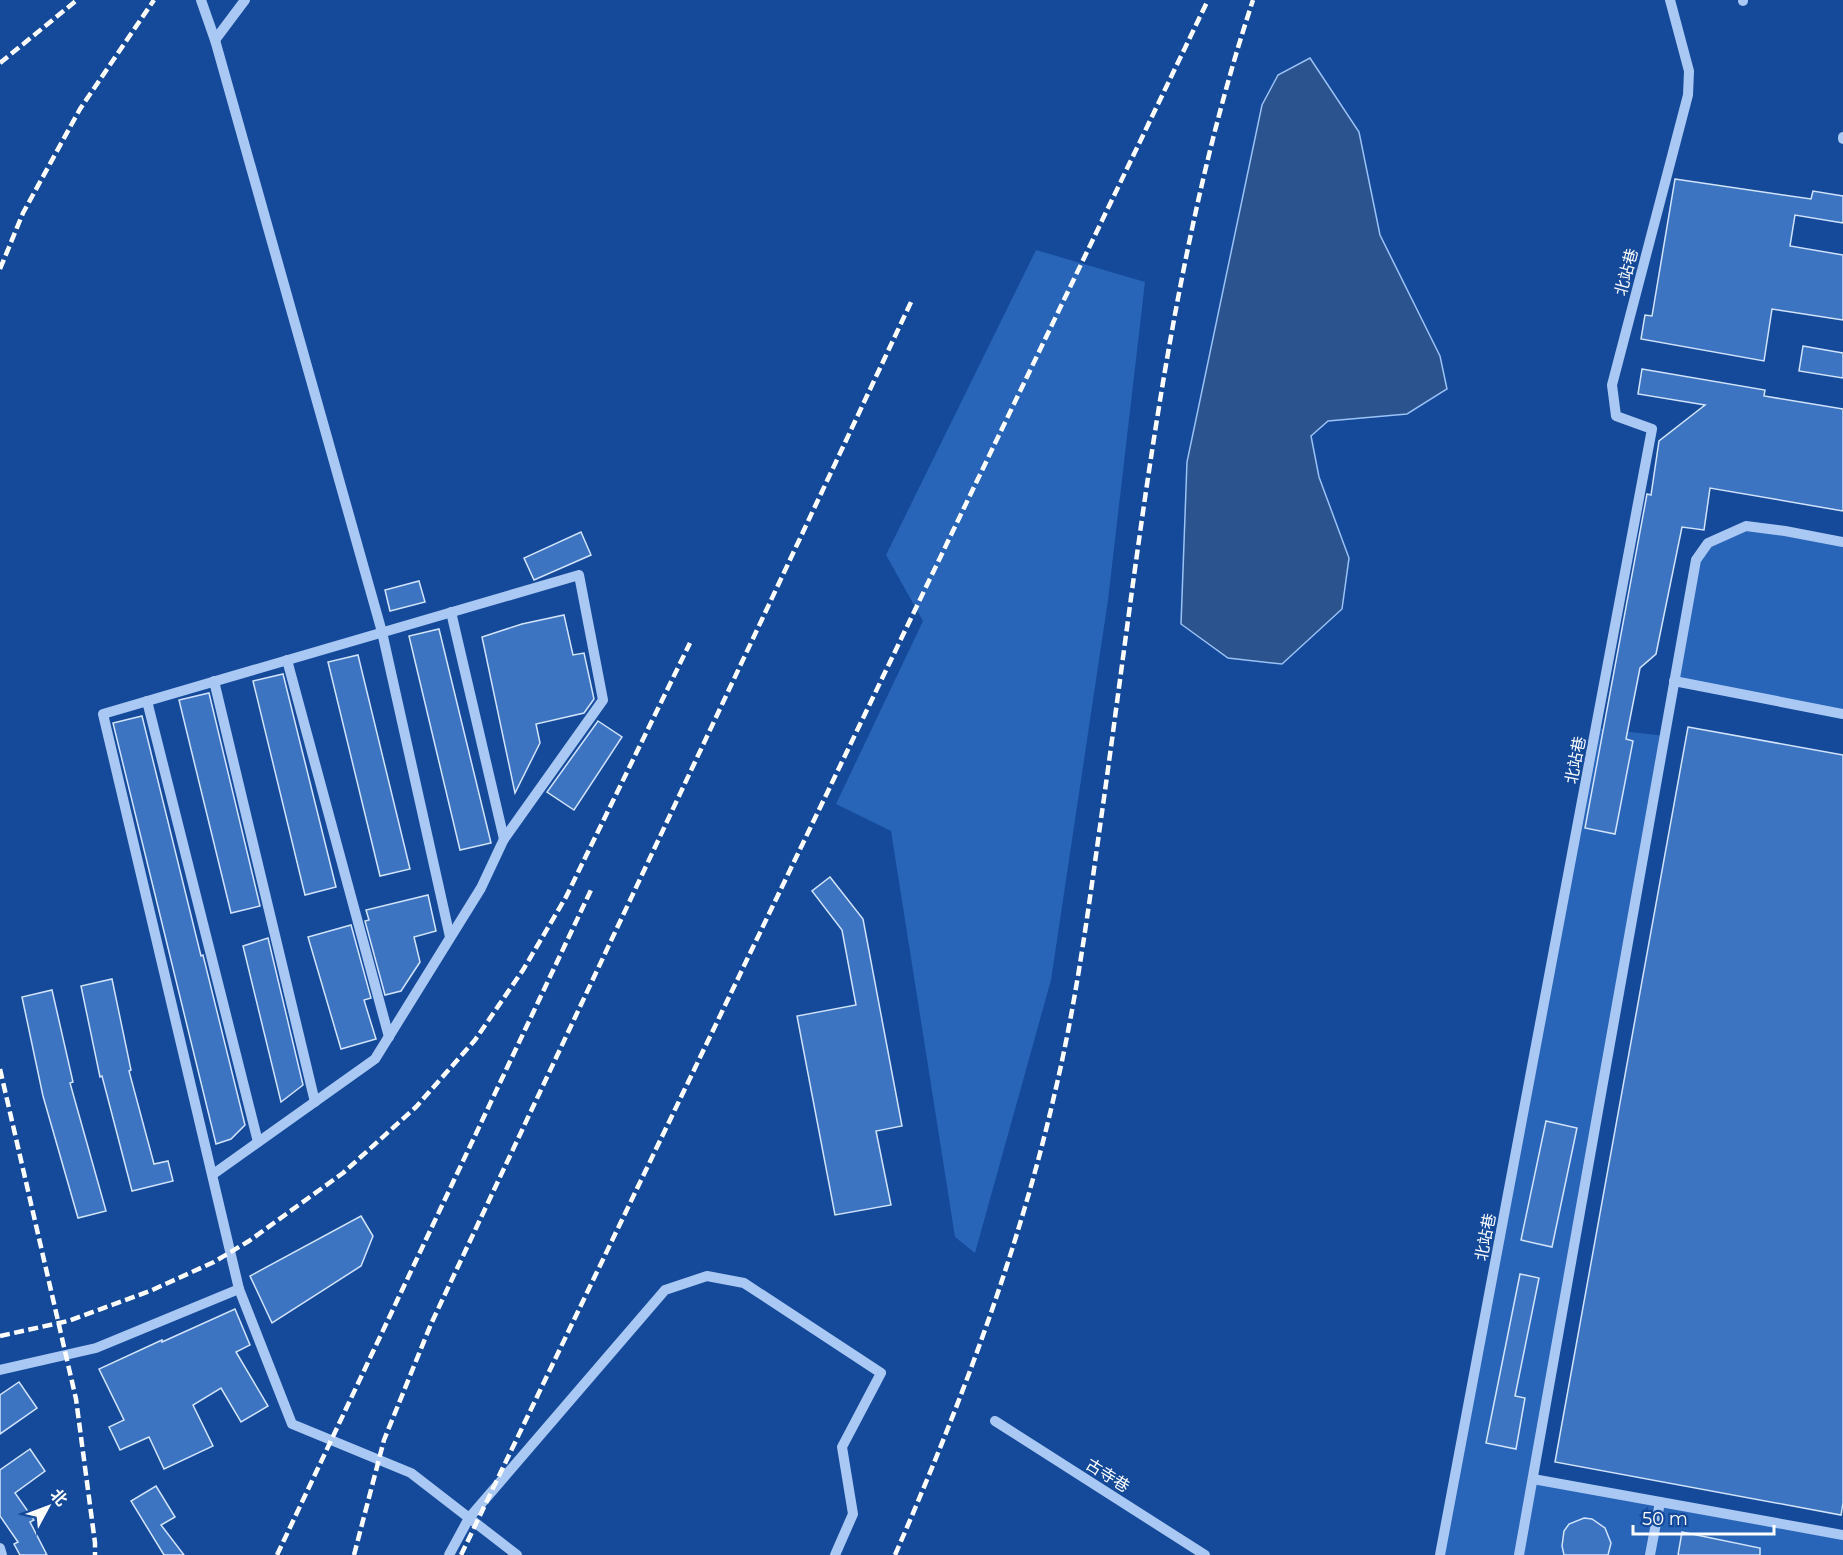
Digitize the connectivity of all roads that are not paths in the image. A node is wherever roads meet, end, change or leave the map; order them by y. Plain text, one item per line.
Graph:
1 (201, 0) edge
2 (245, 0) edge
3 (1670, 0) edge
4 (215, 40) junction
5 (1843, 543) edge
6 (452, 612) junction
7 (382, 633) junction
8 (287, 660) junction
9 (214, 681) junction
10 (1674, 681) junction
11 (147, 701) junction
12 (1843, 714) edge
13 (504, 839) junction
14 (450, 937) junction
15 (389, 1037) junction
16 (315, 1102) junction
17 (258, 1142) junction
18 (212, 1175) junction
19 (238, 1289) junction
20 (0, 1370) edge
21 (995, 1421) dead end
22 (1533, 1479) junction
23 (1660, 1502) junction
24 (469, 1518) junction
25 (1843, 1535) edge
26 (0, 1548) edge
27 (3, 1555) edge
28 (448, 1555) edge
29 (517, 1555) edge
30 (835, 1555) edge
31 (1205, 1555) edge
32 (1440, 1555) edge
33 (1519, 1555) edge
34 (1650, 1555) edge

1 - 4 street
2 - 4 street
3 - 32 street, 北站巷
4 - 7 street
5 - 10 street
6 - 7 street
6 - 13 street
6 - 13 street
7 - 8 street
7 - 14 street
8 - 9 street
8 - 15 street
9 - 11 street
9 - 16 street
10 - 12 street
10 - 22 street
11 - 17 street
11 - 18 street
13 - 14 street
14 - 15 street
15 - 16 street
16 - 17 street
17 - 18 street
18 - 19 street
19 - 20 street
19 - 24 street
21 - 31 street, 古寺巷
22 - 23 street
22 - 33 street
23 - 25 street
23 - 34 street
24 - 28 street
24 - 29 street
24 - 30 street
26 - 27 street

